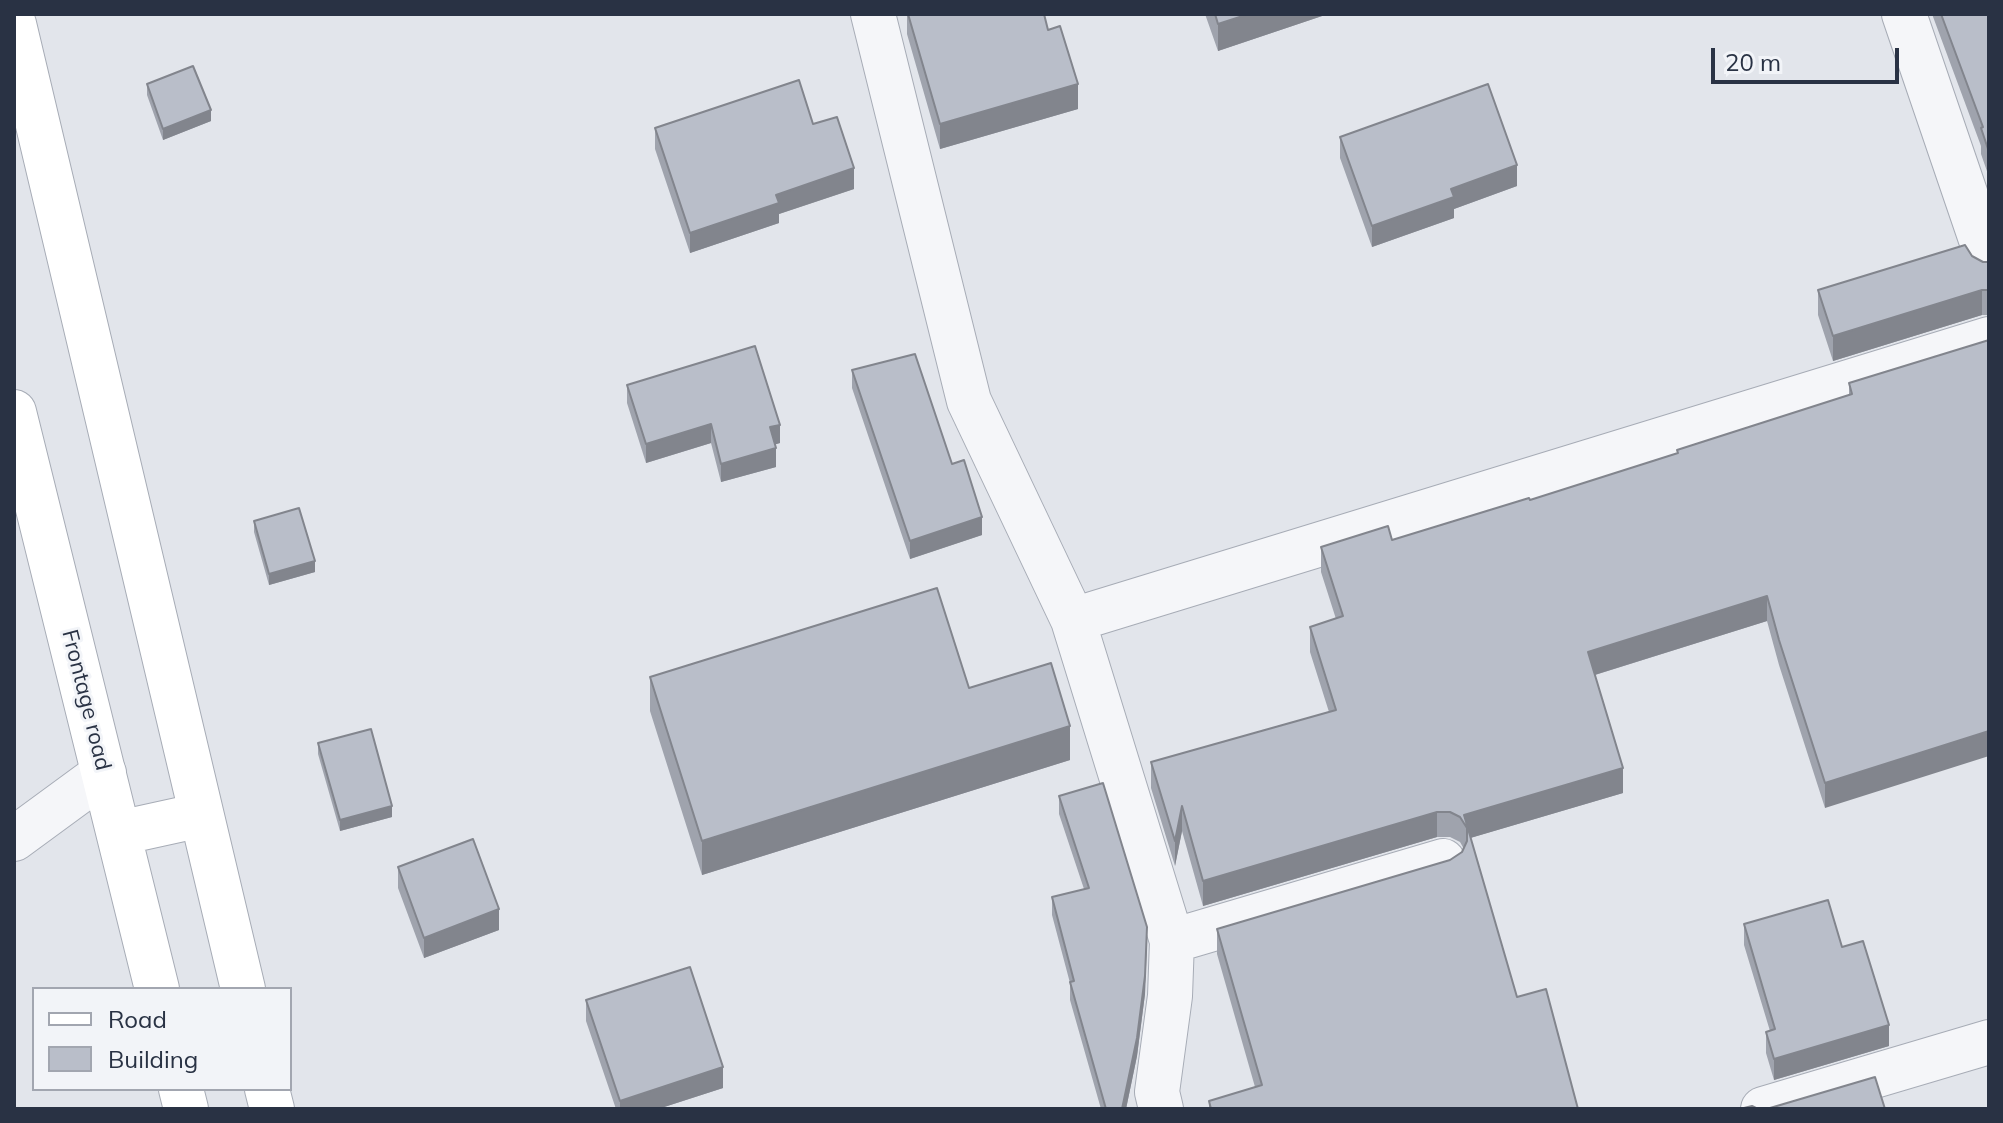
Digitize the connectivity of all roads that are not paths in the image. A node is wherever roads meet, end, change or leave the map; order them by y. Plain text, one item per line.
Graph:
1 (873, 14) edge
2 (1904, 14) edge
3 (14, 24) edge
4 (1989, 263) edge
5 (1989, 339) edge
6 (14, 412) edge
7 (1073, 620) junction
8 (104, 773) junction
9 (201, 815) junction
10 (119, 833) junction
11 (14, 839) edge
12 (1443, 861) edge
13 (1172, 941) junction
14 (157, 987) edge
15 (243, 987) edge
16 (1989, 1042) edge
17 (1161, 1109) edge
18 (1763, 1109) edge

1 - 7 street
2 - 4 street
3 - 9 main road
5 - 7 street
6 - 8 main road, Frontage road
7 - 13 street
8 - 10 main road, Frontage road
8 - 11 street
9 - 10 main road
9 - 15 main road
10 - 14 main road, Frontage road
12 - 13 street
13 - 17 street
16 - 18 street

